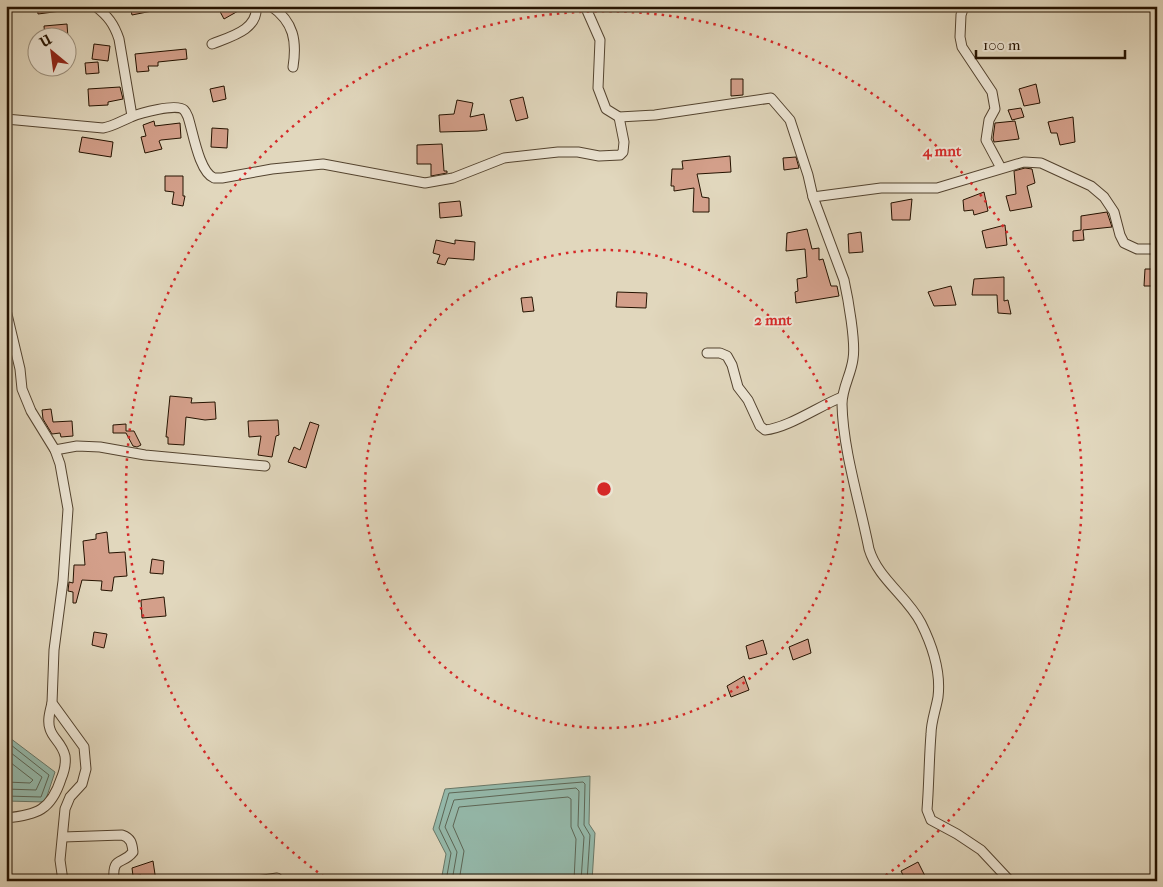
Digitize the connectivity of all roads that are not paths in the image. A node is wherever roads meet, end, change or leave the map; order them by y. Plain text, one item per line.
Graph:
1 (95, 6) edge
2 (256, 6) edge
3 (271, 6) edge
4 (585, 6) edge
5 (964, 6) edge
6 (212, 44) dead end
7 (293, 66) dead end
8 (132, 116) junction
9 (619, 117) junction
10 (6, 120) edge
11 (1001, 168) junction
12 (813, 197) junction
13 (1157, 249) edge
14 (6, 310) edge
15 (707, 352) dead end
16 (842, 397) junction
17 (55, 450) junction
18 (265, 466) dead end
19 (52, 703) junction
20 (6, 818) edge
21 (63, 837) junction
22 (63, 881) edge
23 (114, 881) edge
24 (257, 881) edge
25 (280, 881) edge
26 (1010, 881) edge

1 - 8 street
2 - 6 street
3 - 7 street
4 - 9 street
5 - 11 street
8 - 9 street
8 - 10 street
9 - 12 street
11 - 12 street
11 - 13 street
12 - 16 street
14 - 17 street
15 - 16 street
16 - 26 street
17 - 18 street
17 - 19 street
19 - 20 street
19 - 21 street
21 - 22 street
21 - 23 street
24 - 25 street

